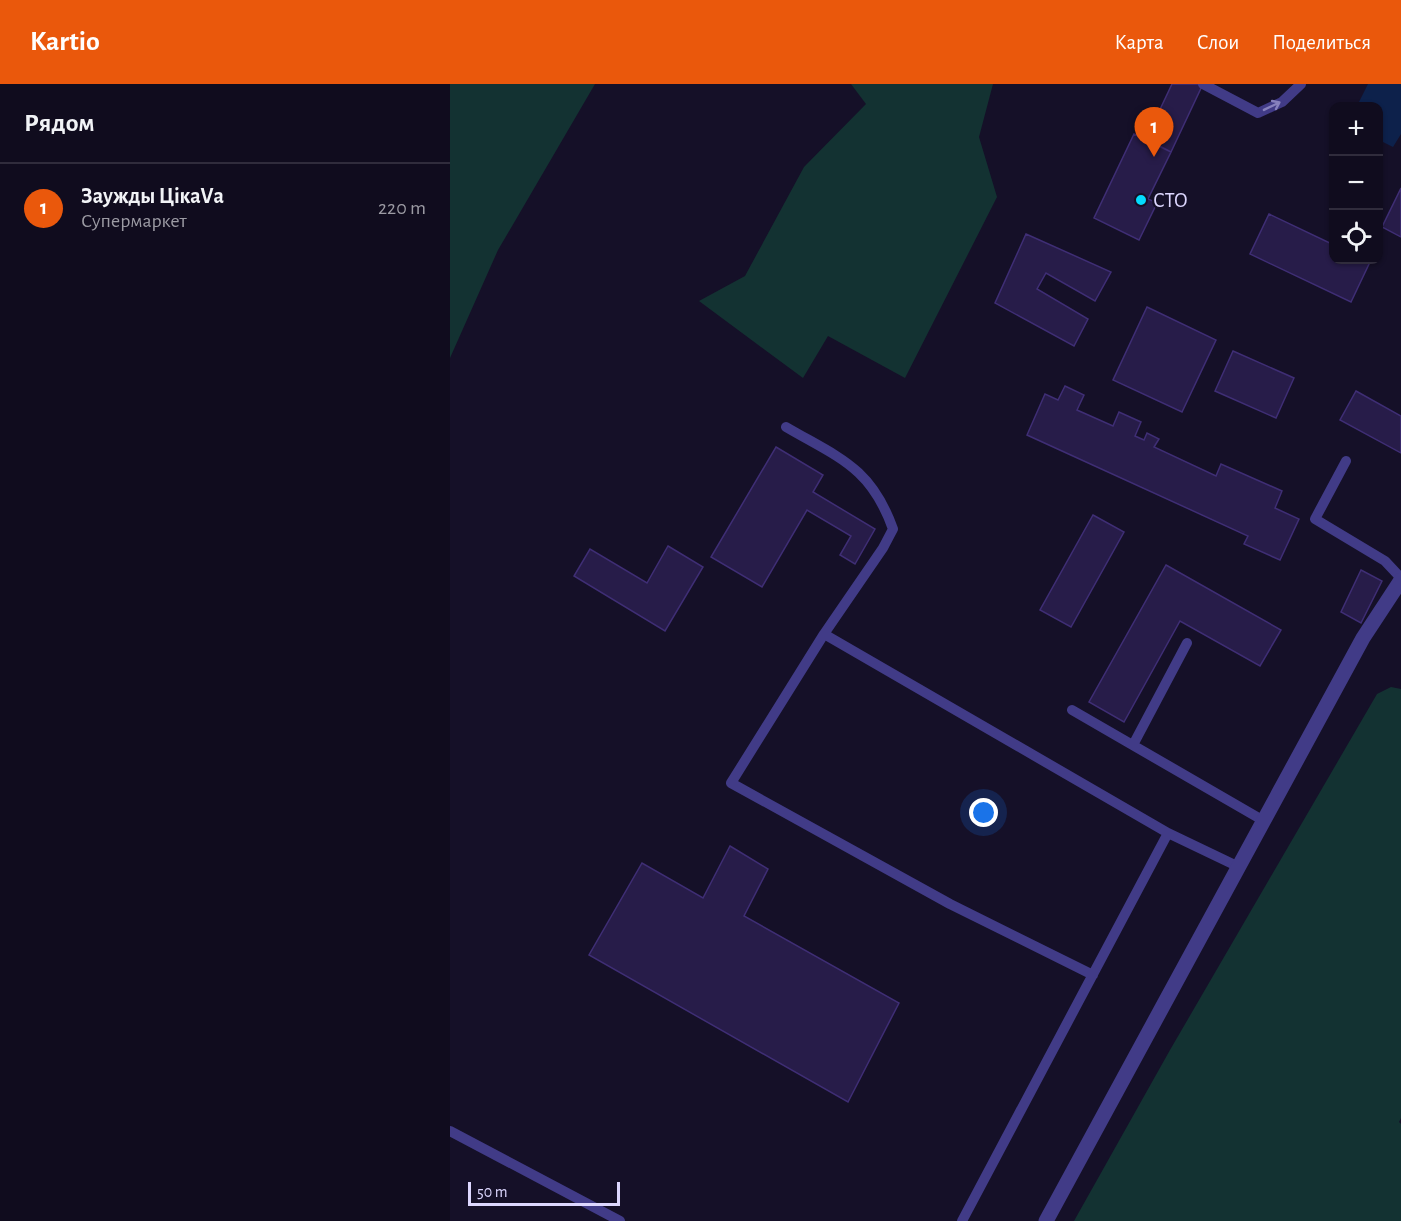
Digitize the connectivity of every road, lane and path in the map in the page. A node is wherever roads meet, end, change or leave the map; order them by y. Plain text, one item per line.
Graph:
1 (1203, 84) edge
2 (1301, 84) edge
3 (786, 427) dead end
4 (1346, 461) dead end
5 (1401, 579) edge
6 (824, 634) junction
7 (1187, 643) dead end
8 (1072, 710) dead end
9 (1133, 745) junction
10 (1264, 821) junction
11 (1168, 833) junction
12 (1239, 867) junction
13 (1093, 975) junction
14 (450, 1131) edge
15 (620, 1221) edge
16 (962, 1221) edge
17 (1046, 1221) edge

1 -> 2 lane
3 - 6 lane
4 - 5 lane
5 - 10 street
6 - 11 lane
6 - 13 lane
7 - 9 lane
8 - 9 lane
9 - 10 lane
10 - 12 street
11 - 12 lane
11 - 13 lane
12 - 17 street
13 - 16 lane
14 - 15 lane

